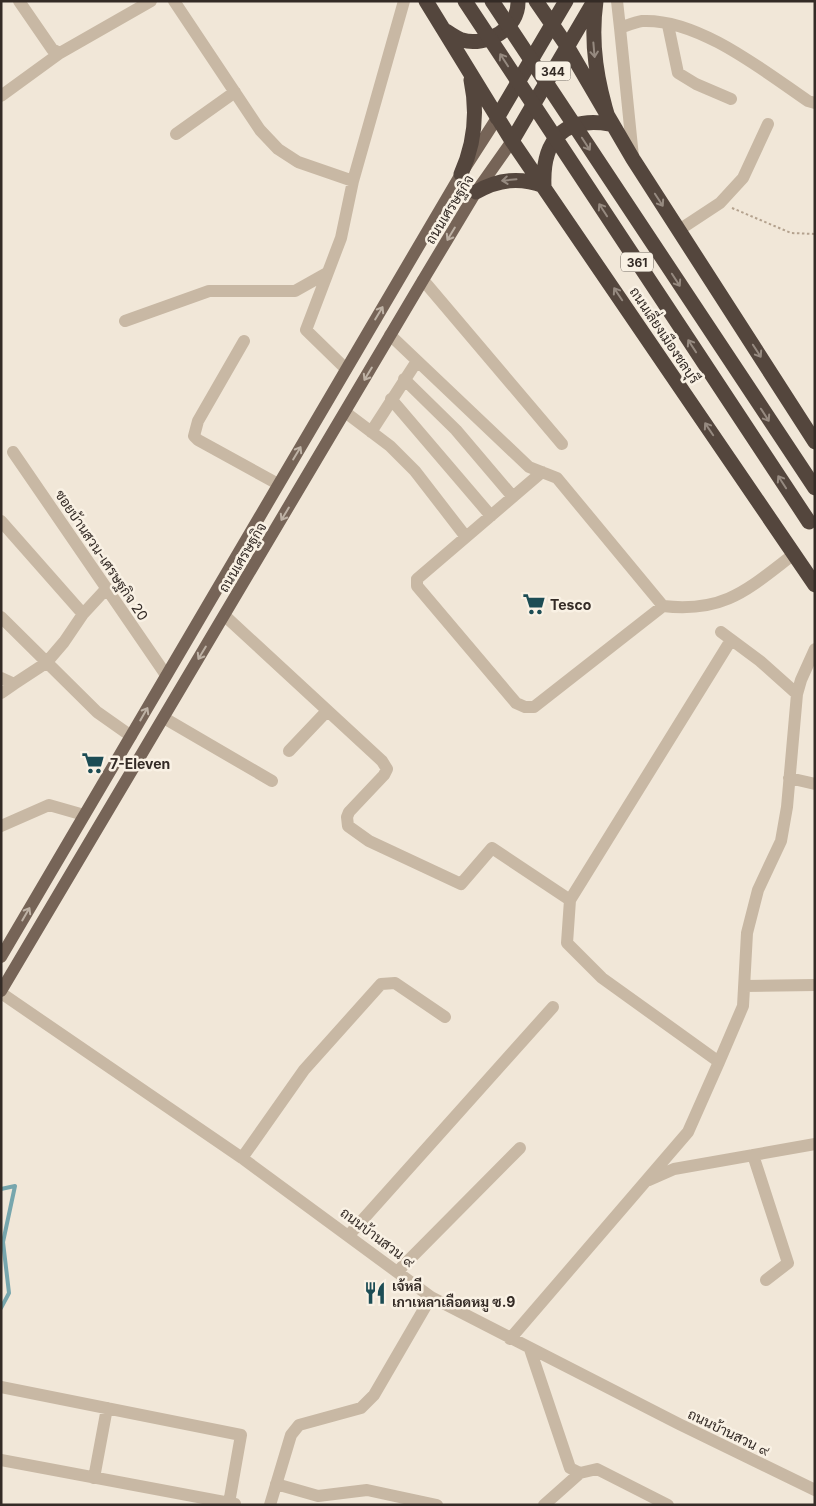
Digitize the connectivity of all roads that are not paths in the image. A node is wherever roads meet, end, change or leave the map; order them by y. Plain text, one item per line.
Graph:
1 (174, 1) edge
2 (404, 1) edge
3 (426, 1) edge
4 (465, 1) edge
5 (492, 1) edge
6 (518, 1) edge
7 (536, 1) edge
8 (566, 1) edge
9 (595, 1) edge
10 (617, 1) edge
11 (23, 2) edge
12 (145, 3) edge
13 (552, 24) junction
14 (668, 25) junction
15 (620, 28) junction
16 (444, 30) junction
17 (568, 46) junction
18 (60, 53) junction
19 (464, 63) junction
20 (235, 92) junction
21 (1, 96) edge
22 (731, 99) dead end
23 (815, 103) edge
24 (498, 118) junction
25 (610, 124) junction
26 (768, 124) dead end
27 (176, 134) dead end
28 (512, 141) junction
29 (633, 160) junction
30 (462, 174) junction
31 (354, 181) junction
32 (544, 186) junction
33 (476, 192) junction
34 (680, 230) junction
35 (327, 273) junction
36 (423, 280) junction
37 (125, 321) dead end
38 (390, 335) junction
39 (244, 341) dead end
40 (417, 360) junction
41 (346, 369) junction
42 (404, 379) junction
43 (390, 399) junction
44 (345, 412) junction
45 (371, 432) junction
46 (815, 442) edge
47 (562, 444) dead end
48 (13, 452) dead end
49 (542, 472) junction
50 (278, 484) junction
51 (815, 488) edge
52 (296, 495) junction
53 (513, 497) junction
54 (490, 516) junction
55 (1, 521) edge
56 (812, 527) edge
57 (466, 537) junction
58 (794, 554) junction
59 (815, 585) edge
60 (106, 588) junction
61 (663, 606) junction
62 (83, 614) junction
63 (224, 616) junction
64 (1, 617) edge
65 (815, 649) edge
66 (46, 663) junction
67 (166, 675) junction
68 (1, 678) edge
69 (14, 684) junction
70 (1, 693) edge
71 (797, 694) junction
72 (327, 712) junction
73 (164, 718) junction
74 (131, 736) junction
75 (289, 751) dead end
76 (790, 778) junction
77 (272, 781) dead end
78 (815, 784) edge
79 (84, 815) junction
80 (1, 826) edge
81 (570, 900) junction
82 (1, 957) edge
83 (815, 985) edge
84 (744, 986) junction
85 (1, 992) edge
86 (553, 1007) dead end
87 (444, 1017) dead end
88 (719, 1062) junction
89 (815, 1144) edge
90 (520, 1148) dead end
91 (753, 1155) junction
92 (242, 1158) junction
93 (647, 1181) junction
94 (350, 1235) junction
95 (398, 1271) junction
96 (766, 1280) dead end
97 (431, 1296) junction
98 (510, 1339) junction
99 (530, 1349) junction
100 (1, 1387) edge
101 (107, 1408) junction
102 (1, 1460) edge
103 (580, 1473) junction
104 (94, 1478) junction
105 (276, 1484) junction
106 (815, 1490) edge
107 (270, 1505) edge
108 (437, 1505) edge
109 (544, 1505) edge
110 (668, 1505) edge

1 - 20 street
2 - 31 street
3 - 16 highway, ถนนเลี่ยงเมืองชลบุรี / 361
56 -> 4 highway, ถนนเลี่ยงเมืองชลบุรี / 361, bridge
5 -> 51 highway, 361, bridge
6 - 16 highway
7 - 13 highway
8 - 13 highway, 344
9 - 17 highway, 344
9 -> 25 highway
10 - 15 street
11 - 18 street
12 - 18 street
13 - 17 highway
13 - 24 highway, 344
14 - 15 street
14 - 22 street
14 - 23 street
15 - 29 street
16 - 19 highway, ถนนเลี่ยงเมืองชลบุรี / 361
17 - 25 highway
17 - 28 highway, 344
18 - 21 street
19 - 24 highway, ถนนเลี่ยงเมืองชลบุรี / 361
19 - 30 highway
20 - 27 street
20 - 31 street
24 - 28 highway, ถนนเลี่ยงเมืองชลบุรี / 361
24 - 30 main road, ถนนเศรษฐกิจ
25 - 29 highway
25 - 32 highway
26 - 34 street
28 - 32 highway, ถนนเลี่ยงเมืองชลบุรี / 361
28 - 33 main road, ถนนเศรษฐกิจ
29 -> 34 highway
41 -> 30 main road, ถนนเศรษฐกิจ
31 - 35 street
32 -> 33 highway
58 -> 32 highway, ถนนเลี่ยงเมืองชลบุรี / 361
33 -> 36 main road, ถนนเศรษฐกิจ
34 -> 46 highway
35 - 37 street
35 - 41 street
36 - 38 main road, ถนนเศรษฐกิจ
36 - 47 street
38 - 40 street
38 -> 44 main road, ถนนเศรษฐกิจ
39 - 50 street
40 - 42 street
40 - 49 street
50 -> 41 main road, ถนนเศรษฐกิจ
42 - 43 street
42 - 53 street
43 - 45 street
43 - 54 street
44 - 45 street
44 - 52 main road, ถนนเศรษฐกิจ
45 - 57 street
48 - 60 street, ซอยบ้านสวน-เศรษฐกิจ 20
49 - 53 street
49 - 61 street
50 - 52 main road
50 - 67 main road, ถนนเศรษฐกิจ
52 -> 63 main road, ถนนเศรษฐกิจ
53 - 54 street
54 - 57 street
55 - 62 street
57 - 61 street
58 - 59 highway, ถนนเลี่ยงเมืองชลบุรี / 361
58 - 61 street
60 - 62 street
60 - 67 street, ซอยบ้านสวน-เศรษฐกิจ 20
62 - 66 street
63 - 72 street
63 -> 73 main road, ถนนเศรษฐกิจ
64 - 66 street
65 - 71 street
66 - 69 street
66 - 74 street
74 -> 67 main road, ถนนเศรษฐกิจ
68 - 69 street
69 - 70 street
71 - 76 street
71 - 81 street
72 - 75 street
72 - 81 street
73 - 77 street
73 - 85 main road, ถนนเศรษฐกิจ
74 - 79 main road, ถนนเศรษฐกิจ
76 - 78 street
76 - 84 street
79 - 80 street
82 -> 79 main road, ถนนเศรษฐกิจ
81 - 88 street
83 - 84 street
84 - 88 street
85 - 92 street, ถนนบ้านสวน ๙
86 - 94 street
87 - 92 street
88 - 93 street
89 - 91 street
90 - 95 street
91 - 93 street
91 - 96 street
92 - 94 street, ถนนบ้านสวน ๙
93 - 98 street
94 - 95 street, ถนนบ้านสวน ๙
95 - 97 street, ถนนบ้านสวน ๙
97 - 98 street, ถนนบ้านสวน ๙
97 - 105 street
98 - 99 street, ถนนบ้านสวน ๙
99 - 103 street
99 - 106 street, ถนนบ้านสวน ๙
100 - 101 street
101 - 104 street
101 - 104 street
102 - 104 street
103 - 109 street
103 - 110 street
105 - 107 street
105 - 108 street

